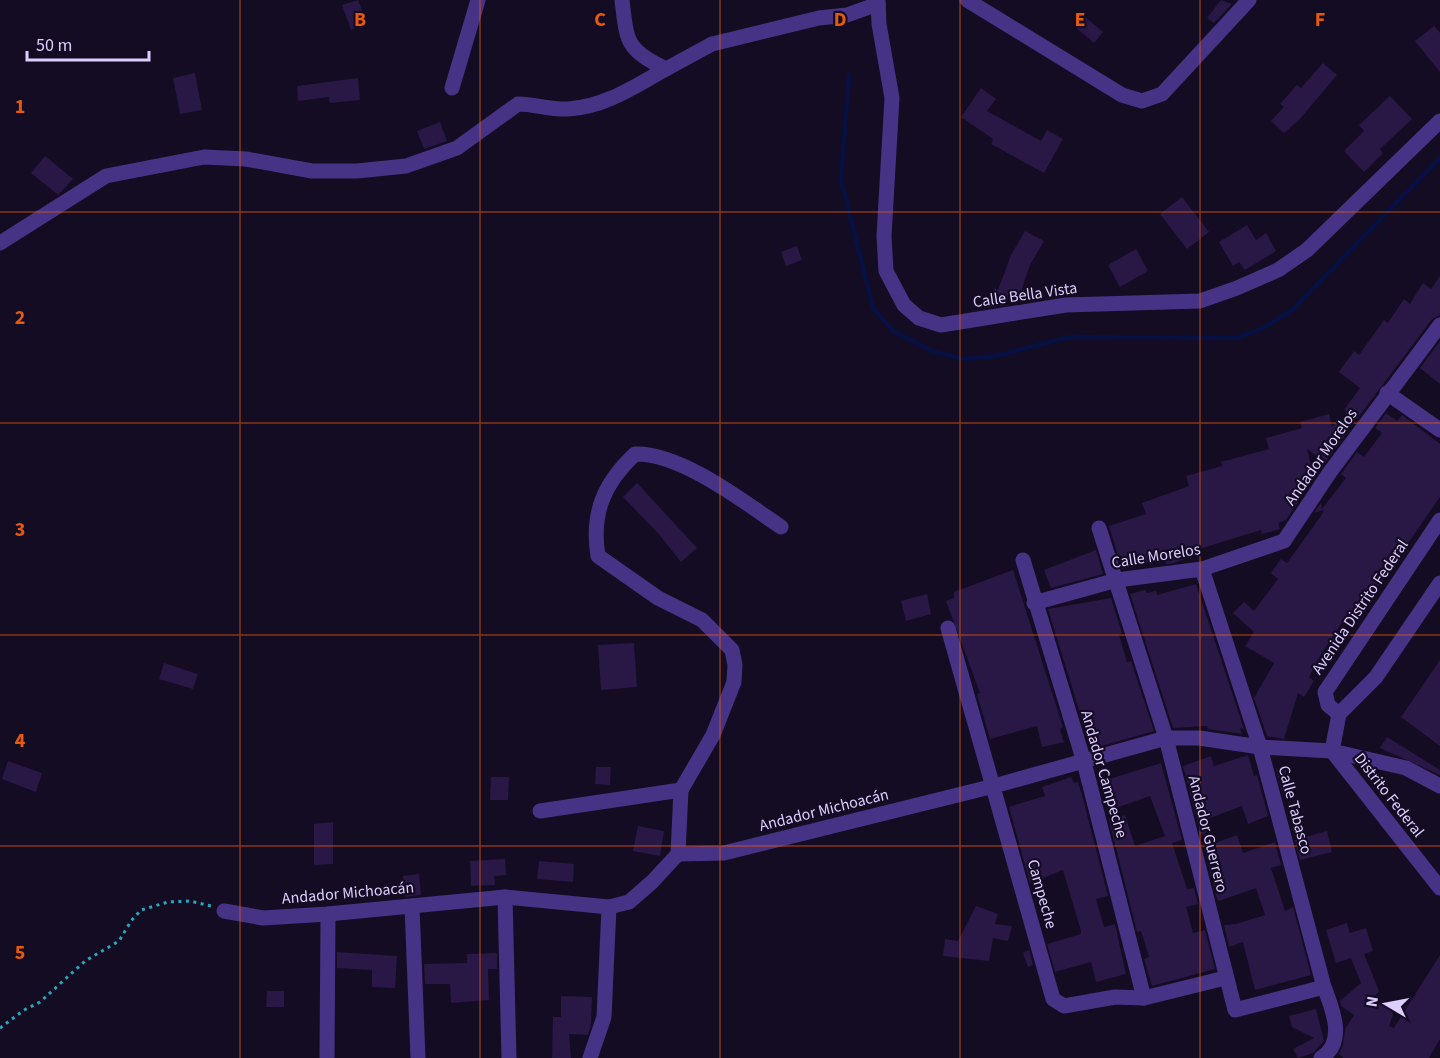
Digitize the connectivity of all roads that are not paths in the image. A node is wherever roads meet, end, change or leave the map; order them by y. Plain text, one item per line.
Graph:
1 (478, 0) edge
2 (622, 0) edge
3 (967, 0) edge
4 (1249, 0) edge
5 (878, 2) edge
6 (666, 69) junction
7 (452, 88) dead end
8 (1440, 122) edge
9 (0, 243) edge
10 (1440, 325) edge
11 (1388, 393) junction
12 (1440, 430) edge
13 (1440, 520) edge
14 (781, 527) dead end
15 (1099, 528) dead end
16 (1284, 541) joint
17 (1023, 560) dead end
18 (1202, 569) junction
19 (1117, 580) junction
20 (1440, 583) edge
21 (1034, 603) junction
22 (948, 628) dead end
23 (1339, 714) junction
24 (1166, 738) junction
25 (1260, 747) junction
26 (1332, 751) junction
27 (1084, 762) junction
28 (994, 786) junction
29 (1440, 786) edge
30 (681, 790) junction
31 (540, 811) dead end
32 (678, 854) junction
33 (1440, 888) edge
34 (505, 897) junction
35 (412, 906) junction
36 (609, 907) junction
37 (224, 911) road end
38 (328, 914) junction
39 (1225, 978) junction
40 (1324, 987) junction
41 (1144, 998) junction
42 (327, 1058) edge
43 (418, 1058) edge
44 (509, 1058) edge
45 (590, 1058) edge
46 (1321, 1058) edge

1 - 7 street
2 - 6 street
3 - 4 street
5 - 6 street
5 - 8 street, Calle Bella Vista
6 - 9 street
10 - 11 street, Andador Morelos
11 - 12 street
11 - 16 street, Andador Morelos
13 - 23 street, Avenida Distrito Federal
14 - 30 street
15 - 19 street, Andador Guerrero
16 - 18 street, Calle Morelos
17 - 21 street, Andador Campeche
18 - 19 street, Calle Morelos
18 - 25 street, Calle Tabasco
19 - 21 street, Calle Morelos
19 - 24 street, Andador Guerrero
20 - 23 street
21 - 27 street, Andador Campeche
22 - 28 street, Campeche
23 - 26 street
24 - 25 street, Andador Michoacán
24 - 27 street, Andador Michoacán
24 - 39 street, Andador Guerrero
25 - 26 street, Andador Michoacán
25 - 40 street, Calle Tabasco
26 - 29 street, Andador Michoacán
26 - 33 street, Distrito Federal
27 - 28 street, Andador Michoacán
27 - 41 street, Andador Campeche
28 - 32 street, Andador Michoacán
28 - 41 street, Campeche
30 - 31 street
30 - 32 street
32 - 36 street, Andador Michoacán
34 - 35 street, Andador Michoacán
34 - 36 street, Andador Michoacán
34 - 44 street
35 - 38 street, Andador Michoacán
35 - 43 street
36 - 45 street
37 - 38 street, Andador Michoacán
38 - 42 street
39 - 40 street, Andador Guerrero
39 - 41 street, Campeche
40 - 46 street, Calle Tabasco

